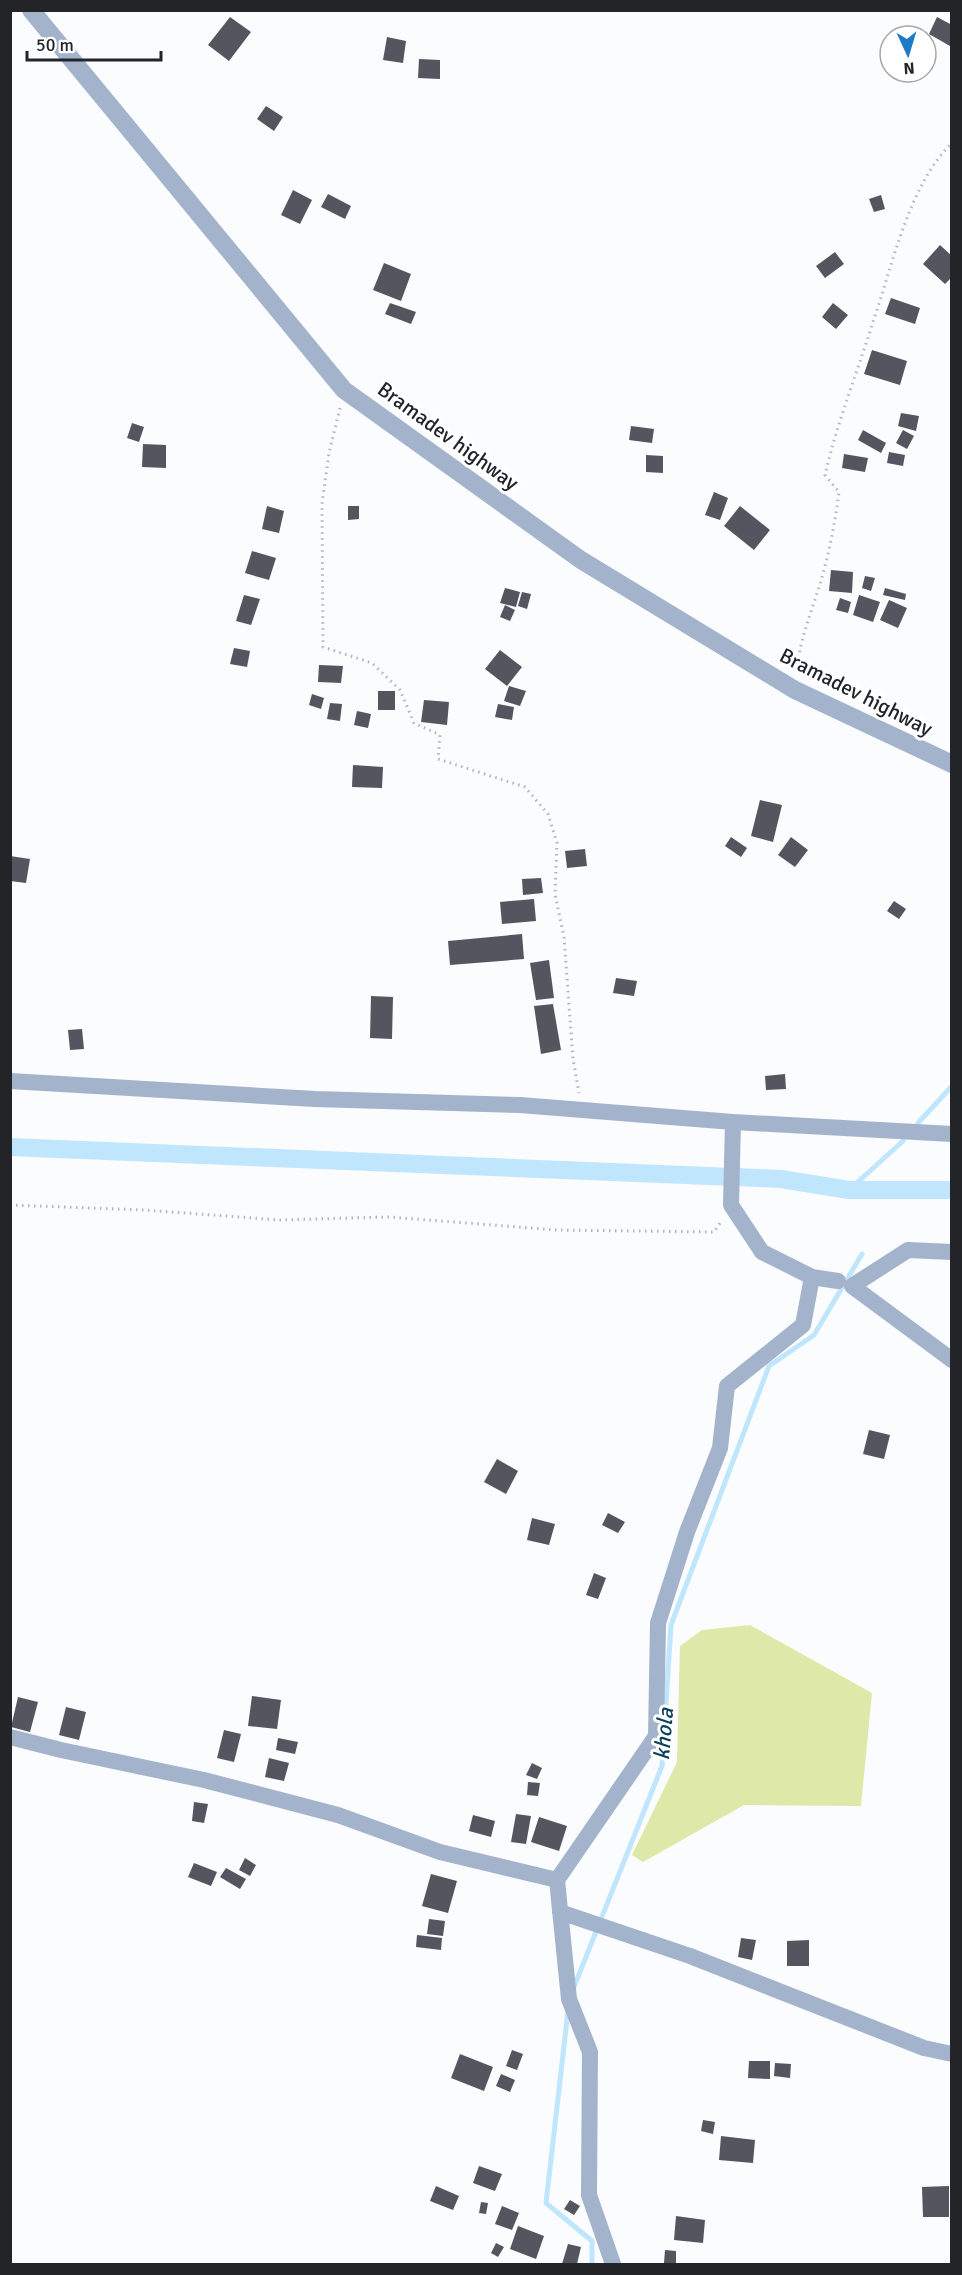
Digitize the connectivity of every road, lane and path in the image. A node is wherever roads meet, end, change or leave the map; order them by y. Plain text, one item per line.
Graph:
1 (31, 10) edge
2 (951, 143) edge
3 (344, 390) junction
4 (795, 690) junction
5 (951, 764) edge
6 (10, 1081) edge
7 (582, 1110) junction
8 (733, 1122) junction
9 (951, 1134) edge
10 (10, 1205) edge
11 (731, 1205) junction
12 (951, 1252) edge
13 (812, 1277) junction
14 (838, 1281) dead end
15 (951, 1360) edge
16 (10, 1737) edge
17 (557, 1880) junction
18 (560, 1912) junction
19 (951, 2054) edge
20 (613, 2265) edge

1 - 3 street, Bramadev highway
2 - 4 path
3 - 4 street, Bramadev highway
3 - 7 path
4 - 5 street, Bramadev highway
6 - 7 street
7 - 8 street
8 - 9 street
8 - 11 street
10 - 11 path
11 - 13 street
12 - 15 street
13 - 14 street
13 - 17 street
16 - 17 street
17 - 18 street
18 - 19 street
18 - 20 street

